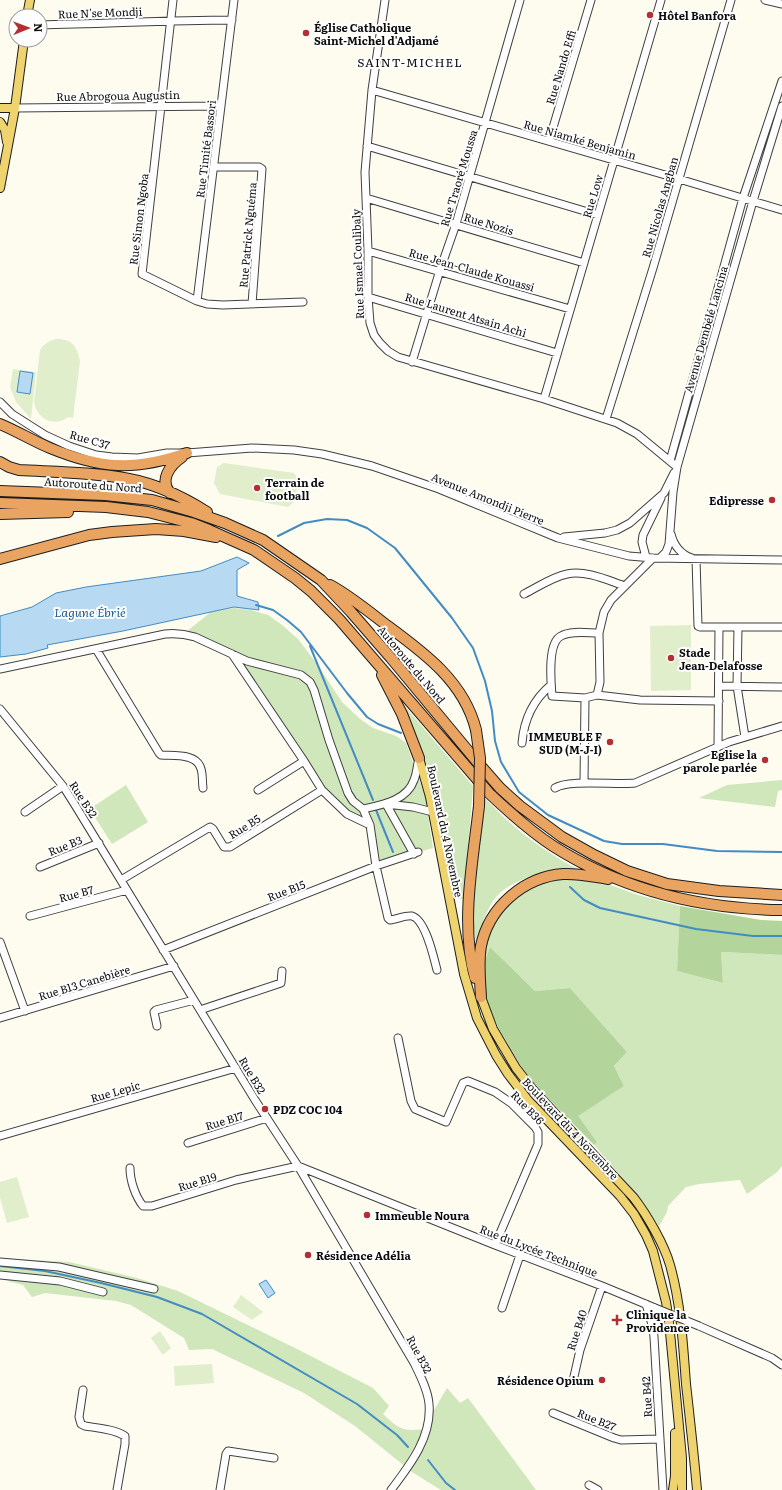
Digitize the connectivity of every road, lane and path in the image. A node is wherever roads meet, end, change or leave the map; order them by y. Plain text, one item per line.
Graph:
1 (172, 0) edge
2 (234, 0) edge
3 (385, 0) edge
4 (520, 0) edge
5 (591, 0) edge
6 (662, 0) edge
7 (731, 0) edge
8 (765, 0) edge
9 (782, 4) edge
10 (171, 20) junction
11 (232, 20) junction
12 (48, 25) edge
13 (23, 48) edge
14 (782, 81) edge
15 (372, 90) junction
16 (162, 106) junction
17 (221, 106) junction
18 (782, 106) edge
19 (0, 108) edge
20 (15, 108) junction
21 (0, 122) edge
22 (486, 123) junction
23 (549, 141) junction
24 (367, 146) junction
25 (8, 147) junction
26 (614, 160) junction
27 (214, 167) junction
28 (470, 177) junction
29 (679, 179) junction
30 (0, 188) edge
31 (366, 198) junction
32 (743, 198) junction
33 (753, 202) junction
34 (782, 210) edge
35 (598, 215) junction
36 (456, 224) junction
37 (368, 251) junction
38 (584, 263) junction
39 (440, 270) junction
40 (368, 297) junction
41 (197, 301) junction
42 (303, 302) dead end
43 (252, 304) junction
44 (570, 309) junction
45 (427, 314) junction
46 (557, 353) junction
47 (412, 362) junction
48 (544, 399) junction
49 (0, 402) edge
50 (606, 419) junction
51 (0, 424) edge
52 (187, 453) junction
53 (670, 461) junction
54 (0, 462) edge
55 (677, 467) junction
56 (1, 491) edge
57 (170, 493) junction
58 (664, 493) junction
59 (1, 509) edge
60 (225, 523) junction
61 (670, 531) junction
62 (558, 538) junction
63 (235, 541) junction
64 (653, 558) junction
65 (0, 559) edge
66 (696, 559) junction
67 (782, 560) edge
68 (321, 580) junction
69 (624, 586) junction
70 (524, 594) dead end
71 (719, 627) junction
72 (738, 627) junction
73 (782, 627) edge
74 (599, 633) junction
75 (96, 649) junction
76 (232, 654) junction
77 (373, 659) junction
78 (0, 669) edge
79 (551, 685) junction
80 (719, 686) junction
81 (737, 686) junction
82 (782, 686) edge
83 (597, 695) junction
84 (585, 698) junction
85 (719, 701) junction
86 (0, 709) edge
87 (782, 726) edge
88 (745, 737) junction
89 (522, 742) dead end
90 (718, 747) junction
91 (419, 758) junction
92 (304, 761) junction
93 (584, 783) junction
94 (63, 786) junction
95 (203, 788) dead end
96 (555, 788) dead end
97 (258, 790) dead end
98 (322, 790) junction
99 (386, 804) junction
100 (364, 809) junction
101 (24, 812) dead end
102 (433, 812) junction
103 (370, 825) junction
104 (99, 843) junction
105 (376, 866) junction
106 (40, 867) dead end
107 (121, 880) junction
108 (620, 881) junction
109 (127, 890) junction
110 (782, 895) edge
111 (782, 910) edge
112 (30, 916) dead end
113 (0, 942) edge
114 (163, 950) junction
115 (174, 966) junction
116 (437, 970) dead end
117 (282, 971) dead end
118 (481, 997) junction
119 (194, 1000) junction
120 (200, 1010) junction
121 (26, 1011) junction
122 (0, 1018) edge
123 (157, 1026) dead end
124 (398, 1038) dead end
125 (236, 1068) junction
126 (267, 1118) junction
127 (0, 1136) edge
128 (188, 1143) dead end
129 (298, 1166) junction
130 (130, 1168) dead end
131 (495, 1245) junction
132 (520, 1255) junction
133 (0, 1262) edge
134 (0, 1275) edge
135 (602, 1286) junction
136 (154, 1289) dead end
137 (103, 1292) dead end
138 (646, 1304) junction
139 (502, 1308) dead end
140 (772, 1358) junction
141 (782, 1359) edge
142 (782, 1365) edge
143 (573, 1380) dead end
144 (674, 1384) junction
145 (84, 1390) dead end
146 (552, 1413) dead end
147 (659, 1438) junction
148 (694, 1457) junction
149 (274, 1458) dead end
150 (682, 1458) junction
151 (589, 1485) dead end
152 (117, 1490) edge
153 (220, 1490) edge
154 (391, 1490) edge
155 (598, 1490) edge
156 (663, 1490) edge
157 (673, 1490) edge
158 (682, 1490) edge
159 (697, 1490) edge

1 - 10 street, Rue Simon Ngoba
2 - 11 street, Rue Timité Bassori
3 - 15 street, Rue Ismael Coulibaly
4 - 22 street, Rue Traoré Moussa
5 - 23 street, Rue Nando Effi
6 - 26 street, Rue Low
7 - 29 street, Rue Nicolas Angban
8 - 9 street
10 - 11 street, Rue N'se Mondji
10 - 12 street, Rue N'se Mondji
10 - 16 street, Rue Simon Ngoba
11 - 17 street, Rue Timité Bassori
13 - 20 main road
14 - 32 street
15 - 22 street, Rue Niamké Benjamin
15 - 24 street, Rue Ismael Coulibaly
16 - 17 street, Rue Abrogoua Augustin
16 - 20 street, Rue Abrogoua Augustin
16 - 41 street, Rue Simon Ngoba
17 - 27 street, Rue Timité Bassori
18 - 33 street, Avenue Dembélé Lancina
19 - 20 main road
20 - 25 main road
21 - 25 main road
22 - 23 street, Rue Niamké Benjamin
22 - 28 street, Rue Traoré Moussa
23 - 26 street, Rue Niamké Benjamin
24 - 28 street
24 - 31 street, Rue Ismael Coulibaly
25 - 30 main road
26 - 29 street, Rue Niamké Benjamin
26 - 35 street, Rue Low
27 - 41 street, Rue Timité Bassori
27 - 43 street, Rue Patrick Nguéma
28 - 35 street
28 - 36 street, Rue Traoré Moussa
29 - 32 street, Rue Niamké Benjamin
29 - 50 street, Rue Nicolas Angban
31 - 36 street, Rue Nozis
31 - 37 street, Rue Ismael Coulibaly
32 - 33 street, Rue Niamké Benjamin
32 - 53 street
33 - 34 street, Rue Niamké Benjamin
33 - 55 street, Avenue Dembélé Lancina
35 - 38 street, Rue Low
36 - 38 street, Rue Nozis
36 - 39 street, Rue Traoré Moussa
37 - 39 street, Rue Jean-Claude Kouassi
37 - 40 street, Rue Ismael Coulibaly
38 - 44 street, Rue Low
39 - 44 street, Rue Jean-Claude Kouassi
39 - 45 street, Rue Traoré Moussa
40 - 45 street, Rue Laurent Atsain Achi
40 - 47 street, Rue Ismael Coulibaly
41 - 43 street, Rue Simon Ngoba
42 - 43 street, Rue Simon Ngoba
44 - 46 street, Rue Low
45 - 46 street, Rue Laurent Atsain Achi
45 - 47 street, Rue Traoré Moussa
46 - 48 street, Rue Low
47 - 48 street, Rue Ismael Coulibaly
48 - 50 street, Rue Ismael Coulibaly
49 - 52 street, Rue C37
50 - 53 street, Rue Ismael Coulibaly
51 - 52 highway
52 - 57 highway
52 - 62 street, Avenue Amondji Pierre
53 - 55 street, Rue Ismael Coulibaly
54 - 57 highway
55 - 58 street
55 - 61 street, Avenue Dembélé Lancina
56 - 60 highway, Autoroute du Nord
57 - 60 highway
58 - 62 street
58 - 64 street
59 - 63 highway, Autoroute du Nord
60 - 68 highway, Autoroute du Nord
61 - 64 street, Avenue Dembélé Lancina
61 - 66 street
62 - 64 street, Avenue Amondji Pierre
63 - 65 highway
63 - 77 highway, Autoroute du Nord
64 - 66 street, Avenue Amondji Pierre
64 - 69 street, Avenue Dembélé Lancina
66 - 67 street, Avenue Amondji Pierre
66 - 71 street
68 - 110 highway, Autoroute du Nord
68 - 118 highway, bridge
69 - 70 street
69 - 74 street, Avenue Dembélé Lancina
71 - 72 street
71 - 80 street
72 - 73 street
72 - 81 street
74 - 79 street
74 - 83 street, Avenue Dembélé Lancina
75 - 76 street
75 - 78 street
75 - 95 street
76 - 92 street
76 - 100 street
77 - 91 highway
77 - 108 highway, Autoroute du Nord
79 - 84 street
79 - 89 street
80 - 81 street
80 - 85 street
81 - 82 street
81 - 88 street
83 - 84 street
83 - 85 street
84 - 93 street
85 - 90 street
86 - 94 street, Rue B32
87 - 88 street
88 - 90 street
90 - 93 street
91 - 99 street
91 - 102 main road, Boulevard du 4 Novembre
92 - 97 street
92 - 98 street
93 - 96 street
94 - 101 street
94 - 104 street, Rue B32
98 - 103 street
98 - 107 street, Rue B5
99 - 100 street
99 - 102 street
99 - 105 street, Rue B15
100 - 103 street
102 - 144 main road, Boulevard du 4 Novembre
103 - 105 street
104 - 106 street, Rue B3
104 - 107 street, Rue B32
105 - 114 street, Rue B15
105 - 116 street
107 - 109 street, Rue B32
108 - 111 highway, Autoroute du Nord
108 - 118 highway
109 - 112 street, Rue B7
109 - 114 street, Rue B32
113 - 121 street
114 - 115 street, Rue B32
115 - 119 street, Rue B32
115 - 121 street, Rue B13 Canebière
117 - 120 street
118 - 148 main road, Boulevard du 4 Novembre
119 - 120 street, Rue B32
119 - 123 street
120 - 125 street, Rue B32
121 - 122 street, Rue B13 Canebière
124 - 131 street, Rue B36
125 - 126 street, Rue B32
125 - 127 street, Rue Lepic
126 - 128 street, Rue B17
126 - 129 street, Rue B32
129 - 130 street, Rue B19
129 - 131 street, Rue du Lycée Technique
129 - 154 street, Rue B32
131 - 132 street, Rue du Lycée Technique
132 - 135 street, Rue du Lycée Technique
132 - 139 street
133 - 136 street
134 - 137 street
135 - 138 street, Rue du Lycée Technique
135 - 143 street, Rue B40
138 - 140 street, Rue du Lycée Technique, bridge
138 - 147 street, Rue B42
140 - 141 street
140 - 142 street
144 - 150 main road, Boulevard du 4 Novembre
144 - 157 main road
145 - 152 street
146 - 147 street, Rue B27
147 - 156 street, Rue B42
148 - 150 main road
148 - 159 main road, Boulevard du 4 Novembre
149 - 153 street
150 - 158 main road, Boulevard du 4 Novembre
151 - 155 street

